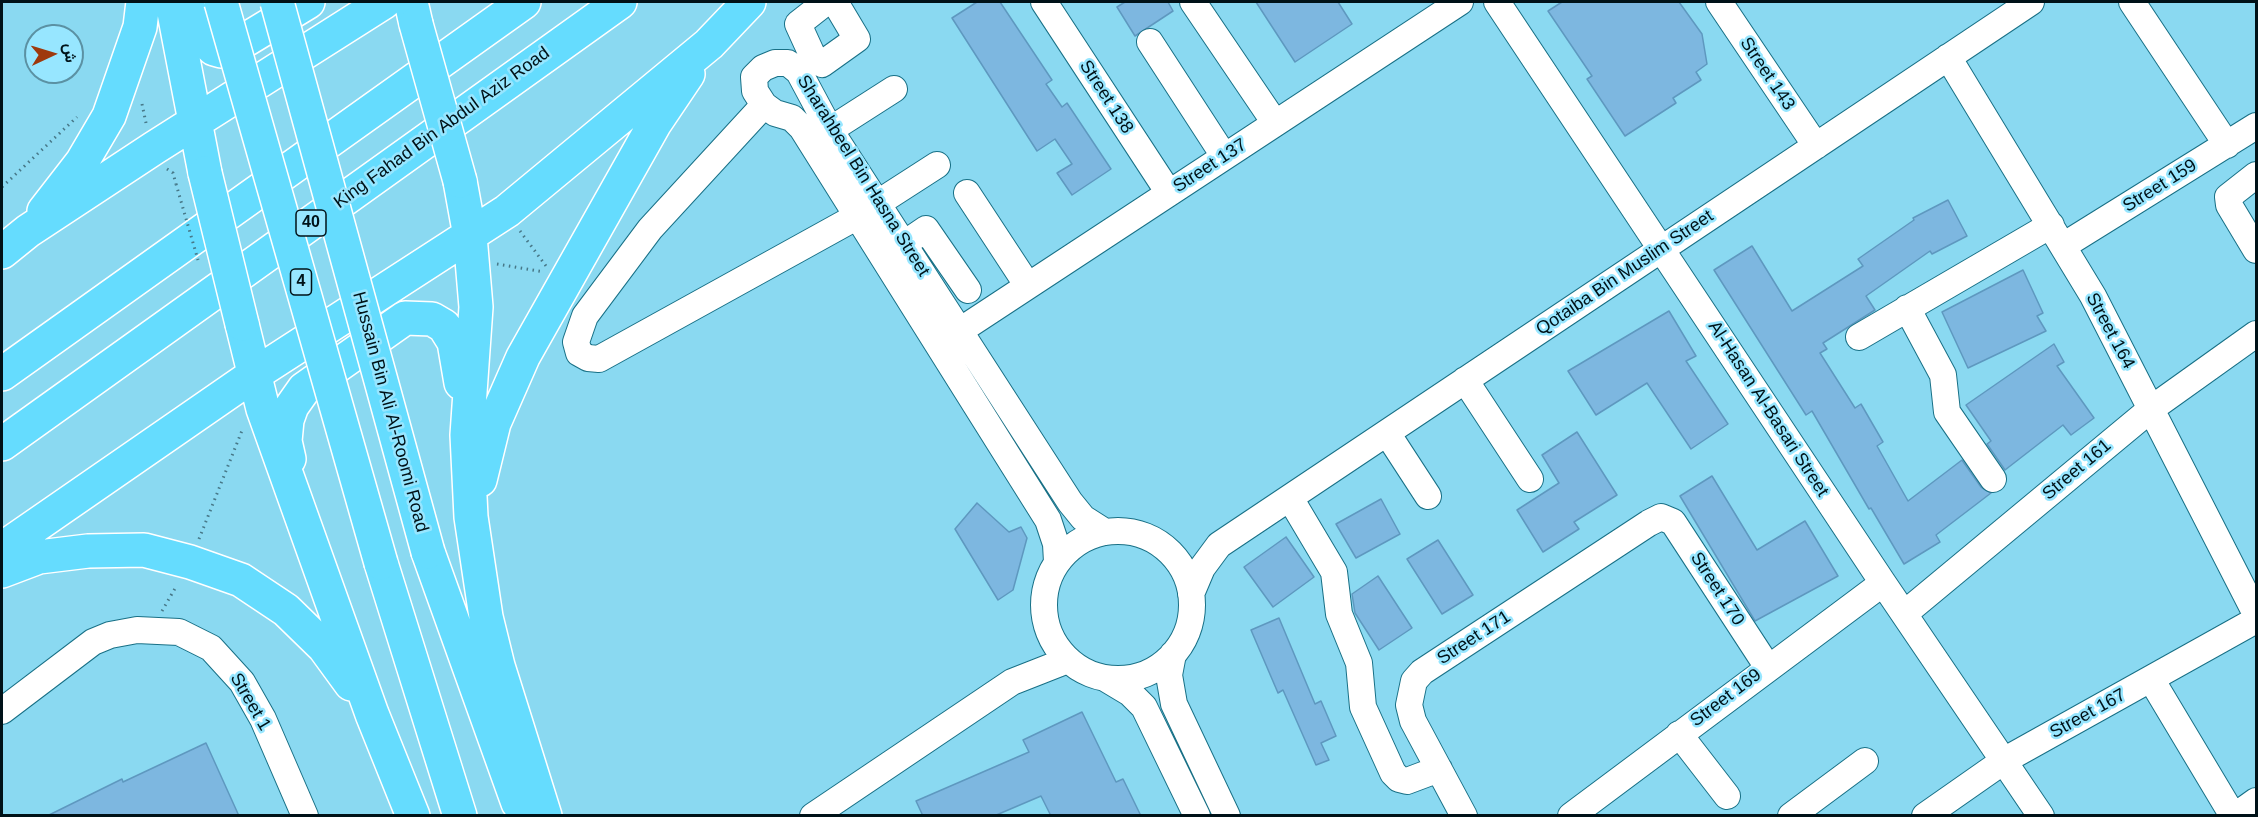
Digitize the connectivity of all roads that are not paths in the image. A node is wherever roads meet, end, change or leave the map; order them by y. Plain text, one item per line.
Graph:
1 (143, 2) edge
2 (172, 2) edge
3 (187, 2) edge
4 (222, 2) edge
5 (277, 2) edge
6 (308, 2) edge
7 (384, 2) edge
8 (524, 2) edge
9 (620, 2) edge
10 (749, 2) edge
11 (826, 2) edge
12 (835, 2) edge
13 (1047, 2) edge
14 (1193, 2) edge
15 (1460, 2) edge
16 (1497, 2) edge
17 (1719, 2) edge
18 (2132, 2) edge
19 (2025, 3) edge
20 (413, 13) edge
21 (1150, 42) dead end
22 (709, 44) junction
23 (1948, 57) junction
24 (806, 65) junction
25 (894, 89) dead end
26 (764, 105) junction
27 (196, 121) junction
28 (1275, 123) junction
29 (2256, 126) edge
30 (831, 130) junction
31 (2227, 145) junction
32 (1816, 146) junction
33 (1224, 156) junction
34 (937, 165) dead end
35 (2256, 175) edge
36 (967, 193) dead end
37 (1168, 193) junction
38 (878, 203) junction
39 (856, 217) junction
40 (28, 231) junction
41 (2057, 235) junction
42 (470, 236) junction
43 (904, 244) junction
44 (1662, 248) junction
45 (2256, 250) edge
46 (2, 252) edge
47 (1028, 286) junction
48 (968, 290) dead end
49 (1907, 308) junction
50 (961, 330) junction
51 (2256, 334) edge
52 (1859, 337) dead end
53 (2, 374) edge
54 (255, 374) junction
55 (1465, 381) junction
56 (2151, 409) junction
57 (468, 420) junction
58 (1387, 433) junction
59 (2, 444) edge
60 (1530, 479) dead end
61 (1993, 479) dead end
62 (1428, 496) dead end
63 (1290, 498) junction
64 (300, 507) junction
65 (471, 516) junction
66 (1661, 517) joint
67 (1105, 532) junction
68 (1219, 545) junction
69 (2, 549) edge
70 (1173, 555) junction
71 (1057, 562) junction
72 (2, 571) edge
73 (2248, 572) edge
74 (1883, 583) junction
75 (1191, 594) junction
76 (1904, 614) junction
77 (2256, 614) edge
78 (2256, 620) edge
79 (1047, 626) junction
80 (1173, 654) junction
81 (1068, 660) junction
82 (1767, 666) junction
83 (1102, 677) junction
84 (2151, 679) junction
85 (1012, 682) junction
86 (2, 711) edge
87 (372, 714) junction
88 (1679, 734) junction
89 (1865, 760) dead end
90 (2005, 760) junction
91 (1439, 769) junction
92 (1727, 796) dead end
93 (2256, 801) edge
94 (305, 816) edge
95 (414, 816) edge
96 (460, 816) edge
97 (524, 816) edge
98 (544, 816) edge
99 (813, 816) edge
100 (1197, 816) edge
101 (1227, 816) edge
102 (1464, 816) edge
103 (1571, 816) edge
104 (1791, 816) edge
105 (1925, 816) edge
106 (2041, 816) edge
107 (2234, 816) edge

1 - 40 highway
2 - 27 highway
3 - 6 highway
4 - 96 highway, 4, bridge
5 - 97 highway, Hussain Bin Ali Al-Roomi Road, bridge
7 - 27 highway
8 - 53 highway
9 - 59 highway, King Fahad Bin Abdul Aziz Road / 40
10 - 22 highway
11 - 24 street
12 - 24 street
13 - 37 street, Street 138
14 - 28 street
15 - 28 street, Street 137
16 - 44 street, Al-Hasan Al-Basari Street
17 - 32 street, Street 143
18 - 31 street
19 - 23 street, Qotaiba Bin Muslim Street
20 - 42 highway, bridge
21 - 33 street
22 - 42 highway
22 - 65 highway
23 - 32 street, Qotaiba Bin Muslim Street
23 - 41 street, Street 164
24 - 26 street, Sharahbeel Bin Hasna Street
24 - 30 street, Sharahbeel Bin Hasna Street
25 - 30 street
26 - 39 street, Sharahbeel Bin Hasna Street
26 - 39 street
27 - 40 highway
27 - 54 highway, bridge
28 - 33 street, Street 137
29 - 31 street, Street 159
30 - 38 street, Sharahbeel Bin Hasna Street
31 - 41 street, Street 159
32 - 44 street, Qotaiba Bin Muslim Street
33 - 37 street, Street 137
34 - 38 street
35 - 45 street
36 - 47 street
37 - 47 street, Street 137
38 - 43 street, Sharahbeel Bin Hasna Street
39 - 71 street, Sharahbeel Bin Hasna Street
40 - 46 highway
41 - 49 street, Street 159
41 - 56 street, Street 164
42 - 54 highway
42 - 57 highway
43 - 48 street
43 - 50 street, Sharahbeel Bin Hasna Street
44 - 55 street, Qotaiba Bin Muslim Street
44 - 74 street, Al-Hasan Al-Basari Street
47 - 50 street, Street 137
49 - 52 street, Street 159
49 - 61 street
50 - 67 street, Sharahbeel Bin Hasna Street
51 - 56 street, Street 161
54 - 64 highway
54 - 69 highway
55 - 58 street, Qotaiba Bin Muslim Street
55 - 60 street
56 - 73 street, Street 164
56 - 76 street, Street 161
57 - 64 highway
57 - 65 highway
58 - 62 street
58 - 63 street, Qotaiba Bin Muslim Street
63 - 68 street, Qotaiba Bin Muslim Street
63 - 91 street
64 - 87 highway
65 - 98 highway
66 - 82 street, Street 170
66 - 91 street, Street 171
67 - 70 street
67 - 71 street
68 - 70 street, Qotaiba Bin Muslim Street
68 - 75 street, Qotaiba Bin Muslim Street
70 - 75 street
71 - 79 street
72 - 87 highway
73 - 77 street, Street 164
74 - 76 street, Al-Hasan Al-Basari Street
74 - 82 street, Street 169
75 - 80 street
76 - 90 street, Al-Hasan Al-Basari Street
78 - 84 street, Street 167
79 - 81 street
79 - 85 street
80 - 83 street
80 - 101 street
81 - 83 street
81 - 85 street
82 - 88 street, Street 169
83 - 100 street
84 - 90 street, Street 167
84 - 107 street
85 - 99 street
86 - 94 street, Street 1
87 - 95 highway
88 - 92 street
88 - 103 street, Street 169
89 - 104 street
90 - 105 street, Street 167
90 - 106 street, Al-Hasan Al-Basari Street
91 - 102 street, Street 171
93 - 107 street

